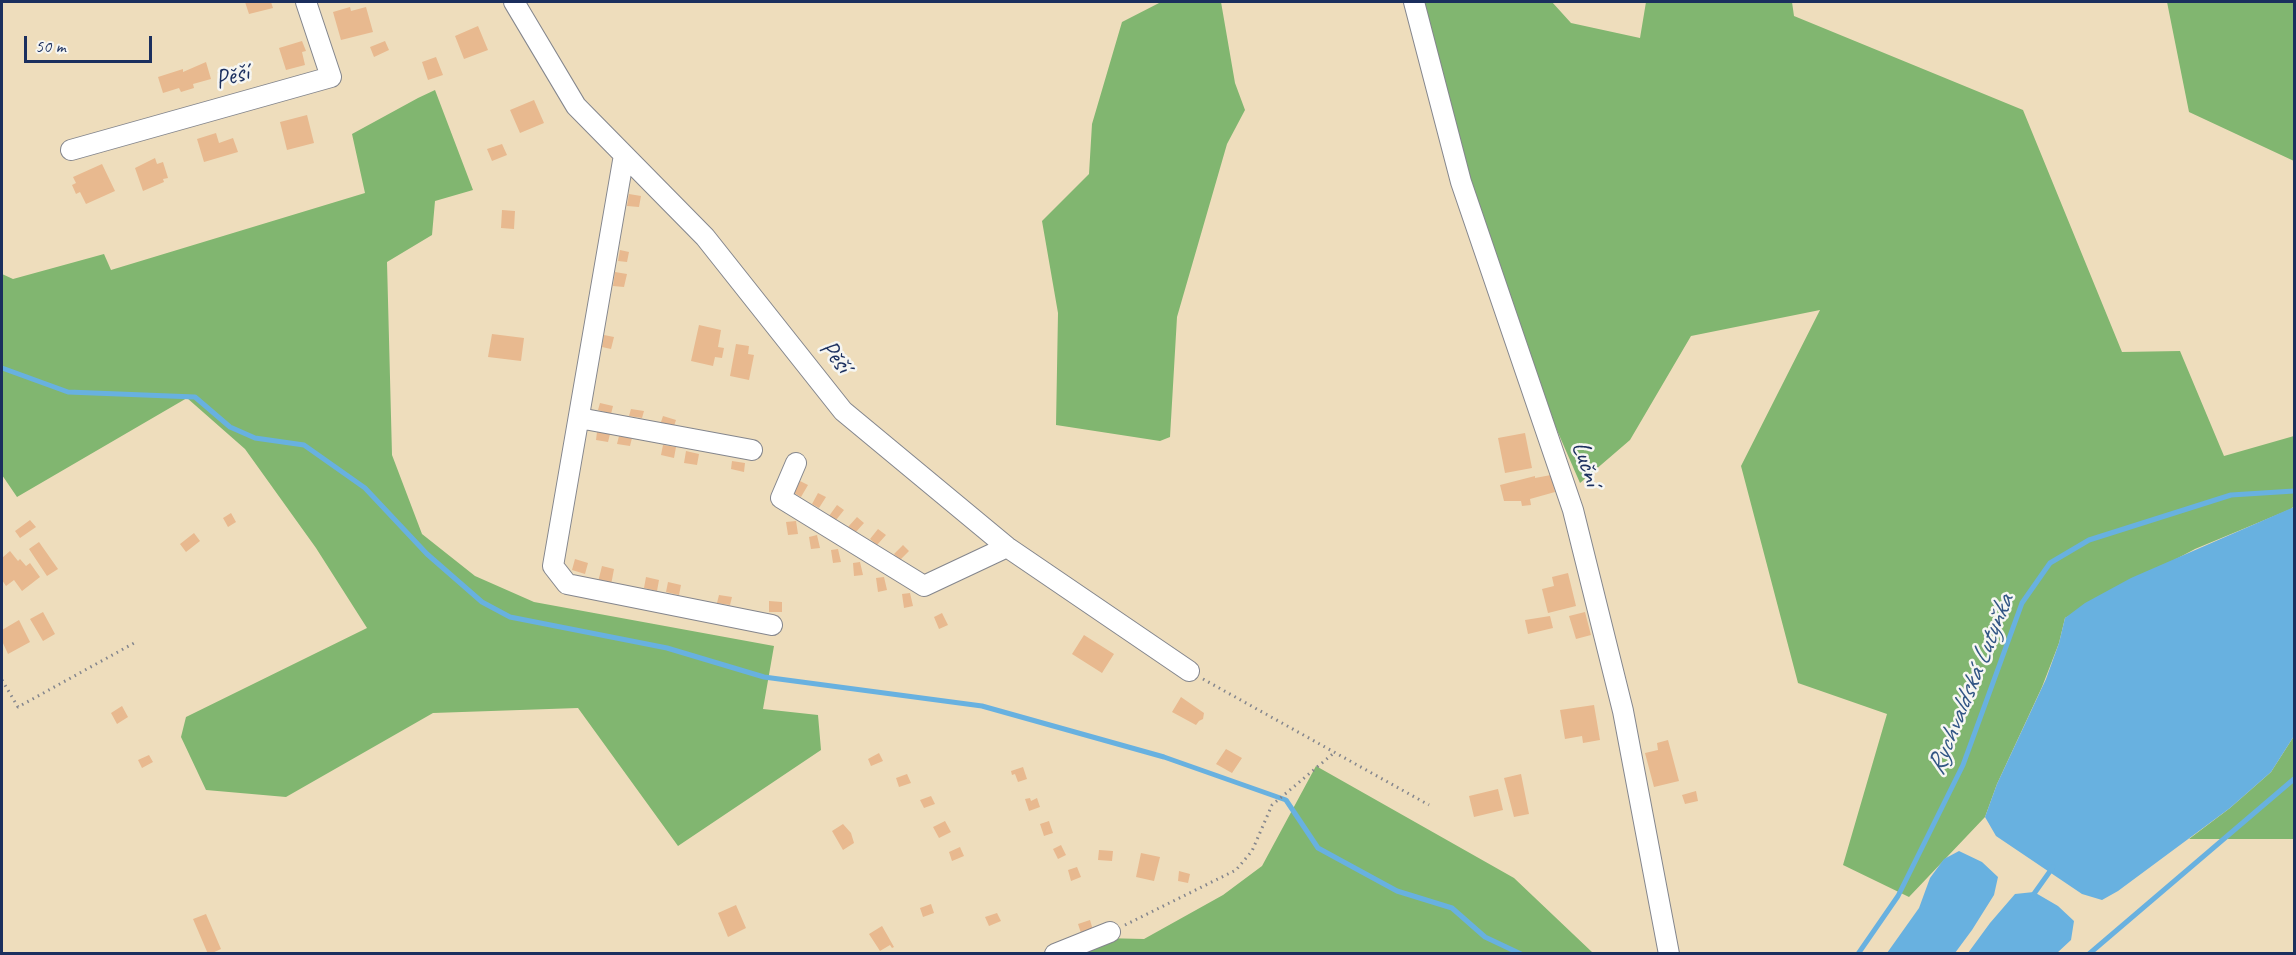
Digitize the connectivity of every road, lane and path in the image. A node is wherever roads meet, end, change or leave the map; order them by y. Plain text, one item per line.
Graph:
1 (306, 2) edge
2 (514, 2) edge
3 (1414, 2) edge
4 (71, 150) dead end
5 (624, 155) junction
6 (579, 418) junction
7 (752, 450) dead end
8 (796, 463) dead end
9 (1007, 546) junction
10 (772, 625) dead end
11 (136, 642) dead end
12 (1189, 671) joint
13 (2, 680) edge
14 (1335, 752) junction
15 (1429, 805) dead end
16 (1110, 932) joint
17 (1055, 954) edge
18 (1670, 954) edge

1 - 4 street, Pěší
2 - 5 street, Pěší
3 - 18 street, Luční
5 - 6 street
5 - 9 street, Pěší
6 - 7 street
6 - 10 street
8 - 9 street
9 - 12 street, Pěší
11 - 13 path
12 - 14 path
14 - 15 path
14 - 16 path
16 - 17 street

